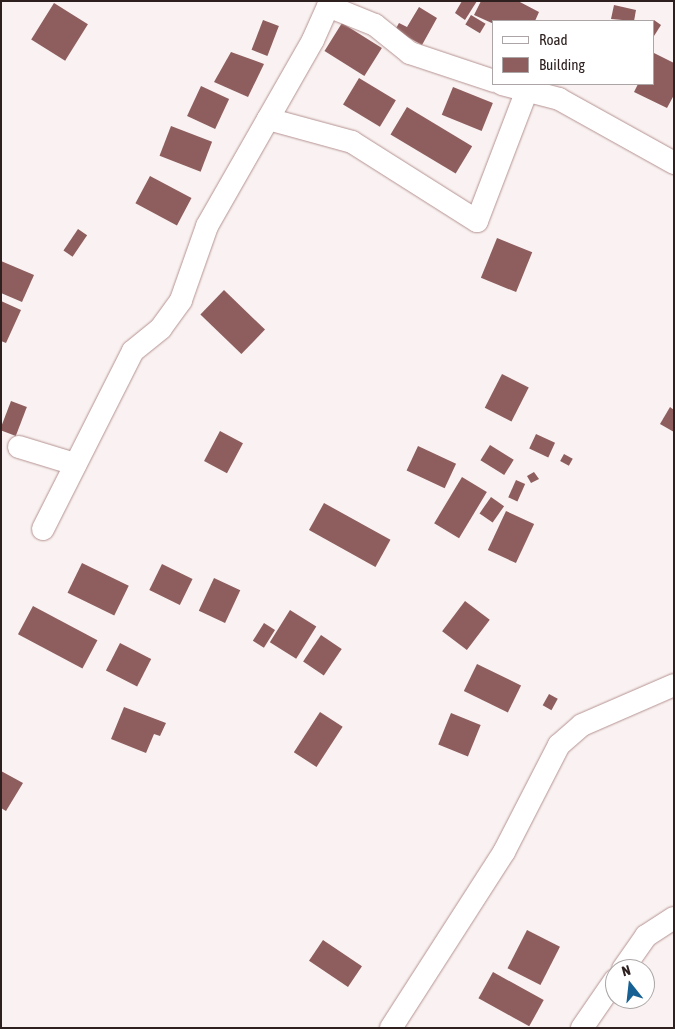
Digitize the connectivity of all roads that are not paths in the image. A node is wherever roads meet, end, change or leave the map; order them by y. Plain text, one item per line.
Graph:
1 (492, 81) edge
2 (506, 85) edge
3 (527, 90) junction
4 (268, 119) junction
5 (674, 163) edge
6 (19, 447) dead end
7 (75, 464) junction
8 (42, 530) dead end
9 (674, 685) edge
10 (674, 918) edge
11 (630, 959) edge
12 (605, 995) edge
13 (391, 1028) edge
14 (582, 1028) edge

1 - 4 street
2 - 3 street
3 - 4 street
3 - 5 street
4 - 7 street
6 - 7 street
7 - 8 street
9 - 13 street
10 - 11 street
12 - 14 street

